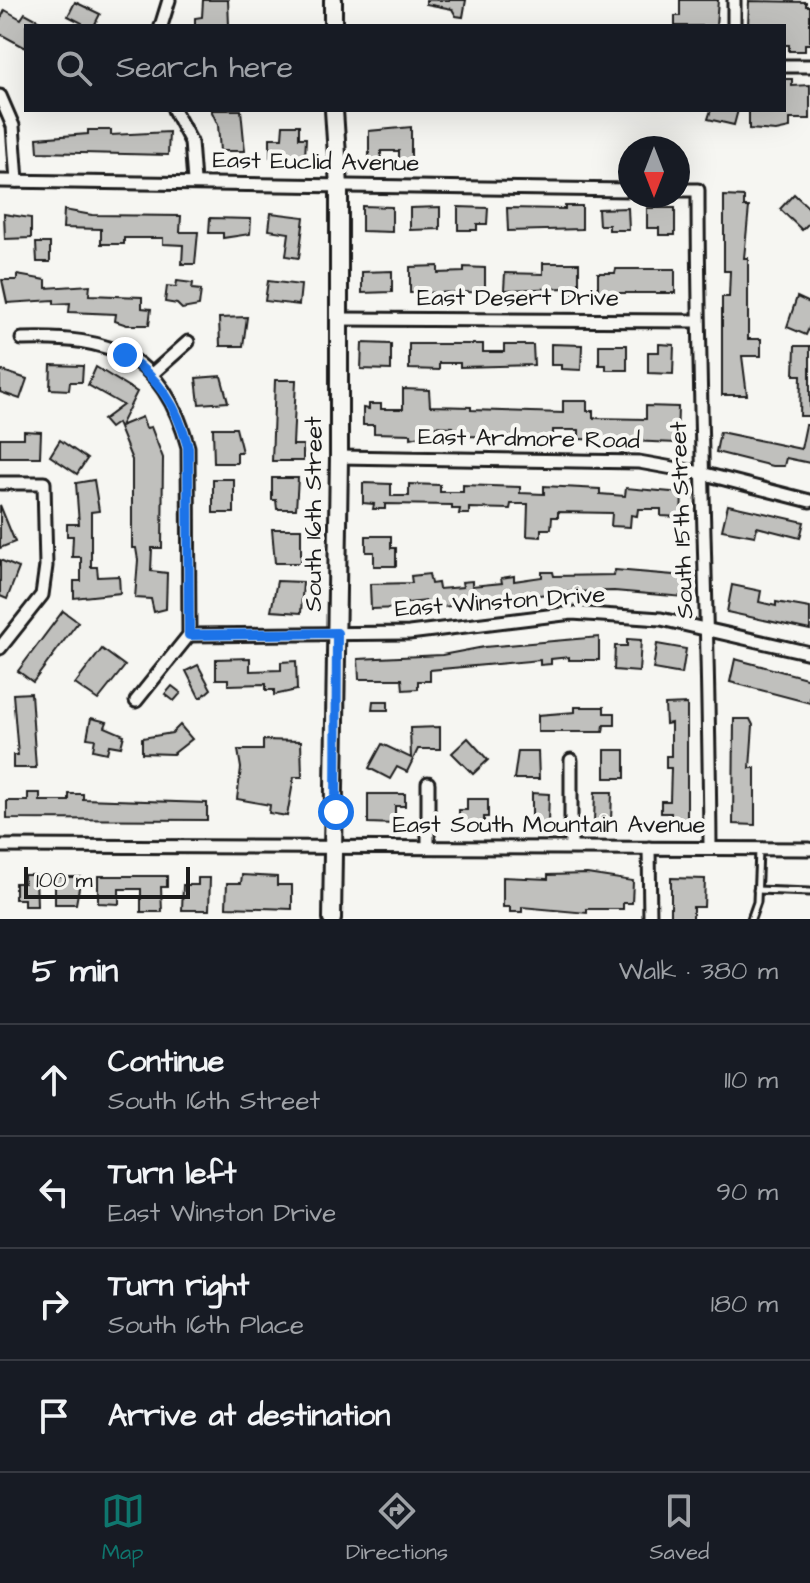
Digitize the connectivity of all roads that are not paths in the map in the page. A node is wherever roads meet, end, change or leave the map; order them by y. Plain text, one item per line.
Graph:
1 (169, 0) edge
2 (333, 0) edge
3 (734, 0) edge
4 (162, 24) edge
5 (333, 24) edge
6 (734, 24) edge
7 (786, 66) edge
8 (810, 66) edge
9 (0, 96) edge
10 (175, 112) edge
11 (334, 112) edge
12 (0, 181) edge
13 (17, 181) junction
14 (194, 181) junction
15 (339, 186) junction
16 (618, 190) edge
17 (690, 190) edge
18 (338, 319) junction
19 (698, 321) junction
20 (22, 339) dead end
21 (188, 342) dead end
22 (152, 374) junction
23 (339, 457) junction
24 (701, 473) junction
25 (0, 483) edge
26 (810, 501) edge
27 (709, 631) junction
28 (337, 633) junction
29 (189, 635) junction
30 (0, 648) edge
31 (810, 653) edge
32 (136, 701) dead end
33 (571, 760) dead end
34 (428, 783) dead end
35 (0, 846) edge
36 (334, 847) junction
37 (428, 847) junction
38 (571, 847) junction
39 (649, 848) junction
40 (710, 848) junction
41 (759, 849) junction
42 (810, 849) edge
43 (757, 890) junction
44 (810, 892) edge
45 (332, 919) edge
46 (650, 919) edge
47 (751, 919) edge

1 - 4 street
2 - 5 main road
3 - 6 street
7 - 8 street
9 - 13 street
10 - 14 street
11 - 15 main road, South 16th Street
12 - 13 street, East Euclid Avenue
13 - 14 street, East Euclid Avenue
14 - 15 street, East Euclid Avenue
15 - 16 street, East Euclid Avenue
15 - 18 main road, South 16th Street
17 - 19 street, South 15th Street
18 - 19 street, East Desert Drive
18 - 23 main road, South 16th Street
19 - 24 street, South 15th Street
20 - 22 street
21 - 22 street
22 - 29 street
23 - 24 street, East Ardmore Road
23 - 28 main road, South 16th Street
24 - 26 street, East Ardmore Road
24 - 27 street, South 15th Street
25 - 30 street
27 - 28 street, East Winston Drive
27 - 31 street, East Winston Drive
27 - 40 street, South 15th Street
28 - 29 street, East Winston Drive
28 - 36 main road, South 16th Street
29 - 32 street
33 - 38 street
34 - 37 street
35 - 36 street, East South Mountain Avenue
36 - 37 street, East South Mountain Avenue
36 - 45 main road, South 16th Street
37 - 38 street, East South Mountain Avenue
38 - 39 street, East South Mountain Avenue
39 - 40 street, East South Mountain Avenue
39 - 46 street
40 - 41 street, East South Mountain Avenue
41 - 42 street, East South Mountain Avenue
41 - 43 lane
43 - 44 lane
43 - 47 lane

